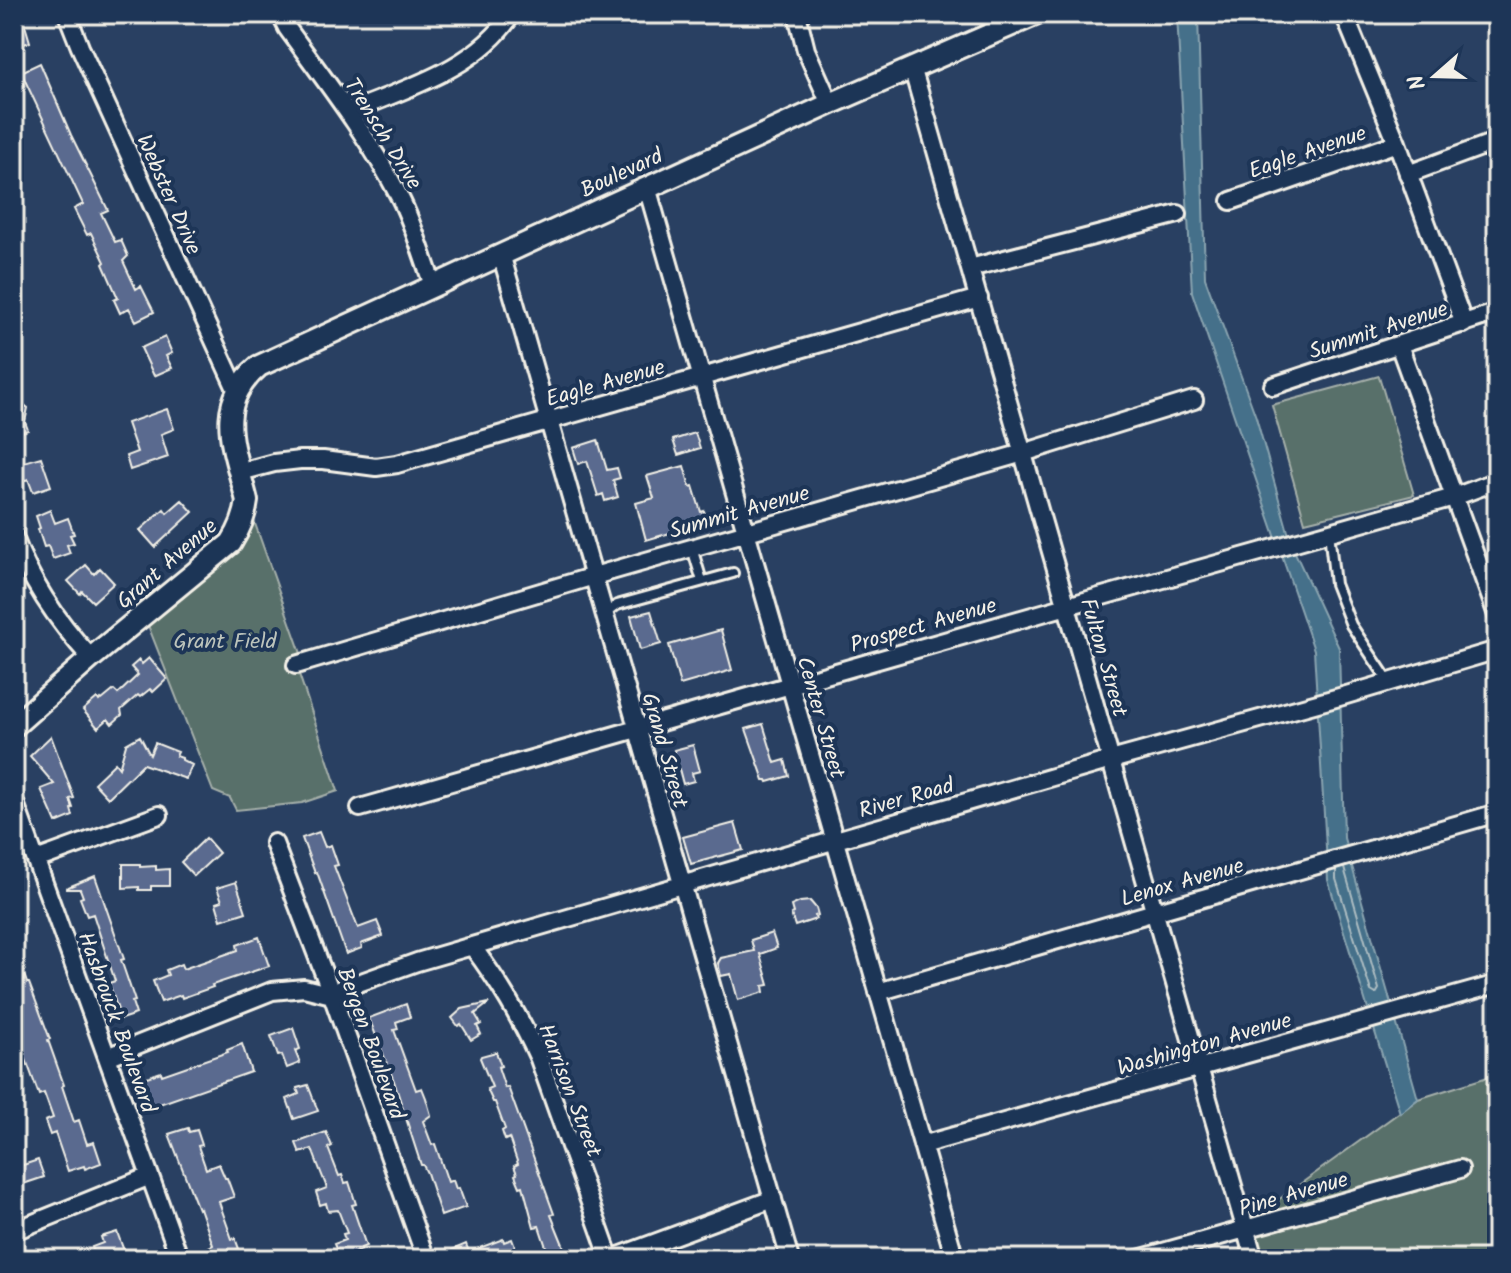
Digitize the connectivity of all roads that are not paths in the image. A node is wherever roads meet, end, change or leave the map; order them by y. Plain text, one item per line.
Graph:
1 (67, 14) edge
2 (280, 14) edge
3 (512, 14) edge
4 (797, 14) edge
5 (1037, 14) edge
6 (1344, 14) edge
7 (912, 67) junction
8 (830, 104) junction
9 (349, 112) junction
10 (1497, 141) edge
11 (1397, 143) junction
12 (1408, 174) junction
13 (647, 187) junction
14 (1231, 201) dead end
15 (1178, 214) dead end
16 (501, 254) junction
17 (970, 268) junction
18 (433, 285) junction
19 (979, 298) junction
20 (1497, 312) edge
21 (1464, 324) junction
22 (1399, 345) junction
23 (702, 377) junction
24 (1273, 386) dead end
25 (237, 391) junction
26 (1194, 400) dead end
27 (549, 421) junction
28 (1023, 453) junction
29 (240, 472) junction
30 (1497, 481) edge
31 (1454, 497) junction
32 (746, 532) junction
33 (1329, 532) junction
34 (14, 537) edge
35 (692, 548) junction
36 (733, 573) dead end
37 (594, 576) junction
38 (702, 581) junction
39 (1067, 606) junction
40 (604, 614) junction
41 (1497, 615) edge
42 (1497, 650) edge
43 (91, 658) junction
44 (296, 665) dead end
45 (1390, 682) junction
46 (790, 685) junction
47 (14, 726) edge
48 (637, 729) junction
49 (1111, 760) junction
50 (14, 800) edge
51 (360, 808) dead end
52 (1497, 813) edge
53 (159, 815) dead end
54 (835, 840) junction
55 (274, 843) dead end
56 (36, 860) junction
57 (682, 885) junction
58 (1155, 912) junction
59 (472, 946) junction
60 (1497, 984) edge
61 (878, 992) junction
62 (332, 995) junction
63 (107, 1057) junction
64 (1199, 1067) junction
65 (922, 1145) junction
66 (1460, 1169) dead end
67 (150, 1176) junction
68 (773, 1199) junction
69 (1246, 1229) junction
70 (14, 1231) edge
71 (180, 1259) edge
72 (426, 1259) edge
73 (610, 1259) edge
74 (790, 1259) edge
75 (955, 1259) edge
76 (1138, 1259) edge
77 (1254, 1259) edge

1 - 25 street, Webster Drive
2 - 9 street, Trensch Drive
3 - 9 street
4 - 8 street
5 - 7 street, Boulevard
6 - 11 street
7 - 8 street, Boulevard
7 - 17 street, Fulton Street
8 - 13 street, Boulevard
9 - 18 street, Trensch Drive
10 - 12 street
11 - 12 street
11 - 14 street, Eagle Avenue
12 - 21 street
13 - 16 street, Boulevard
13 - 23 street, Center Street
15 - 17 street
16 - 18 street, Boulevard
16 - 27 street, Grand Street
17 - 19 street, Fulton Street
18 - 25 street, Boulevard
19 - 23 street, Eagle Avenue
19 - 28 street, Fulton Street
20 - 21 street, Summit Avenue
21 - 22 street, Summit Avenue
22 - 24 street, Summit Avenue
22 - 31 street
23 - 27 street, Eagle Avenue
23 - 32 street, Center Street
25 - 29 street, Grant Avenue
26 - 28 street, Summit Avenue
27 - 29 street, Eagle Avenue
27 - 37 street, Grand Street
28 - 32 street, Summit Avenue
28 - 39 street, Fulton Street
29 - 43 street, Grant Avenue
30 - 31 street, Prospect Avenue
31 - 33 street, Prospect Avenue
31 - 41 street
32 - 35 street, Summit Avenue
32 - 46 street, Center Street
33 - 39 street, Prospect Avenue
33 - 45 lane
34 - 43 street
35 - 37 street, Summit Avenue
35 - 38 lane
36 - 38 lane
37 - 40 street, Grand Street
37 - 44 street, Summit Avenue
38 - 40 lane
39 - 46 street, Prospect Avenue
39 - 49 street, Fulton Street
40 - 48 street, Grand Street
42 - 45 street, River Road
43 - 47 street, Grant Avenue
45 - 49 street, River Road
46 - 48 street, Prospect Avenue
46 - 54 street, Center Street
48 - 51 street, Prospect Avenue
48 - 57 street, Grand Street
49 - 54 street, River Road
49 - 58 street, Fulton Street
50 - 56 street, Hasbrouck Boulevard
52 - 58 street, Lenox Avenue
53 - 56 street
54 - 57 street, River Road
54 - 61 street, Center Street
55 - 62 street, Bergen Boulevard
56 - 63 street, Hasbrouck Boulevard
57 - 59 street, River Road
57 - 68 street, Grand Street
58 - 61 street, Lenox Avenue
58 - 64 street, Fulton Street
59 - 62 street, River Road
59 - 73 street, Harrison Street
60 - 64 street, Washington Avenue
61 - 65 street, Center Street
62 - 63 street
62 - 72 street, Bergen Boulevard
63 - 67 street, Hasbrouck Boulevard
64 - 65 street, Washington Avenue
64 - 69 street, Fulton Street
65 - 75 street, Center Street
66 - 69 street, Pine Avenue
67 - 70 street
67 - 71 street, Hasbrouck Boulevard
68 - 73 street
68 - 74 street, Grand Street
69 - 76 street, Pine Avenue
69 - 77 street, Fulton Street

